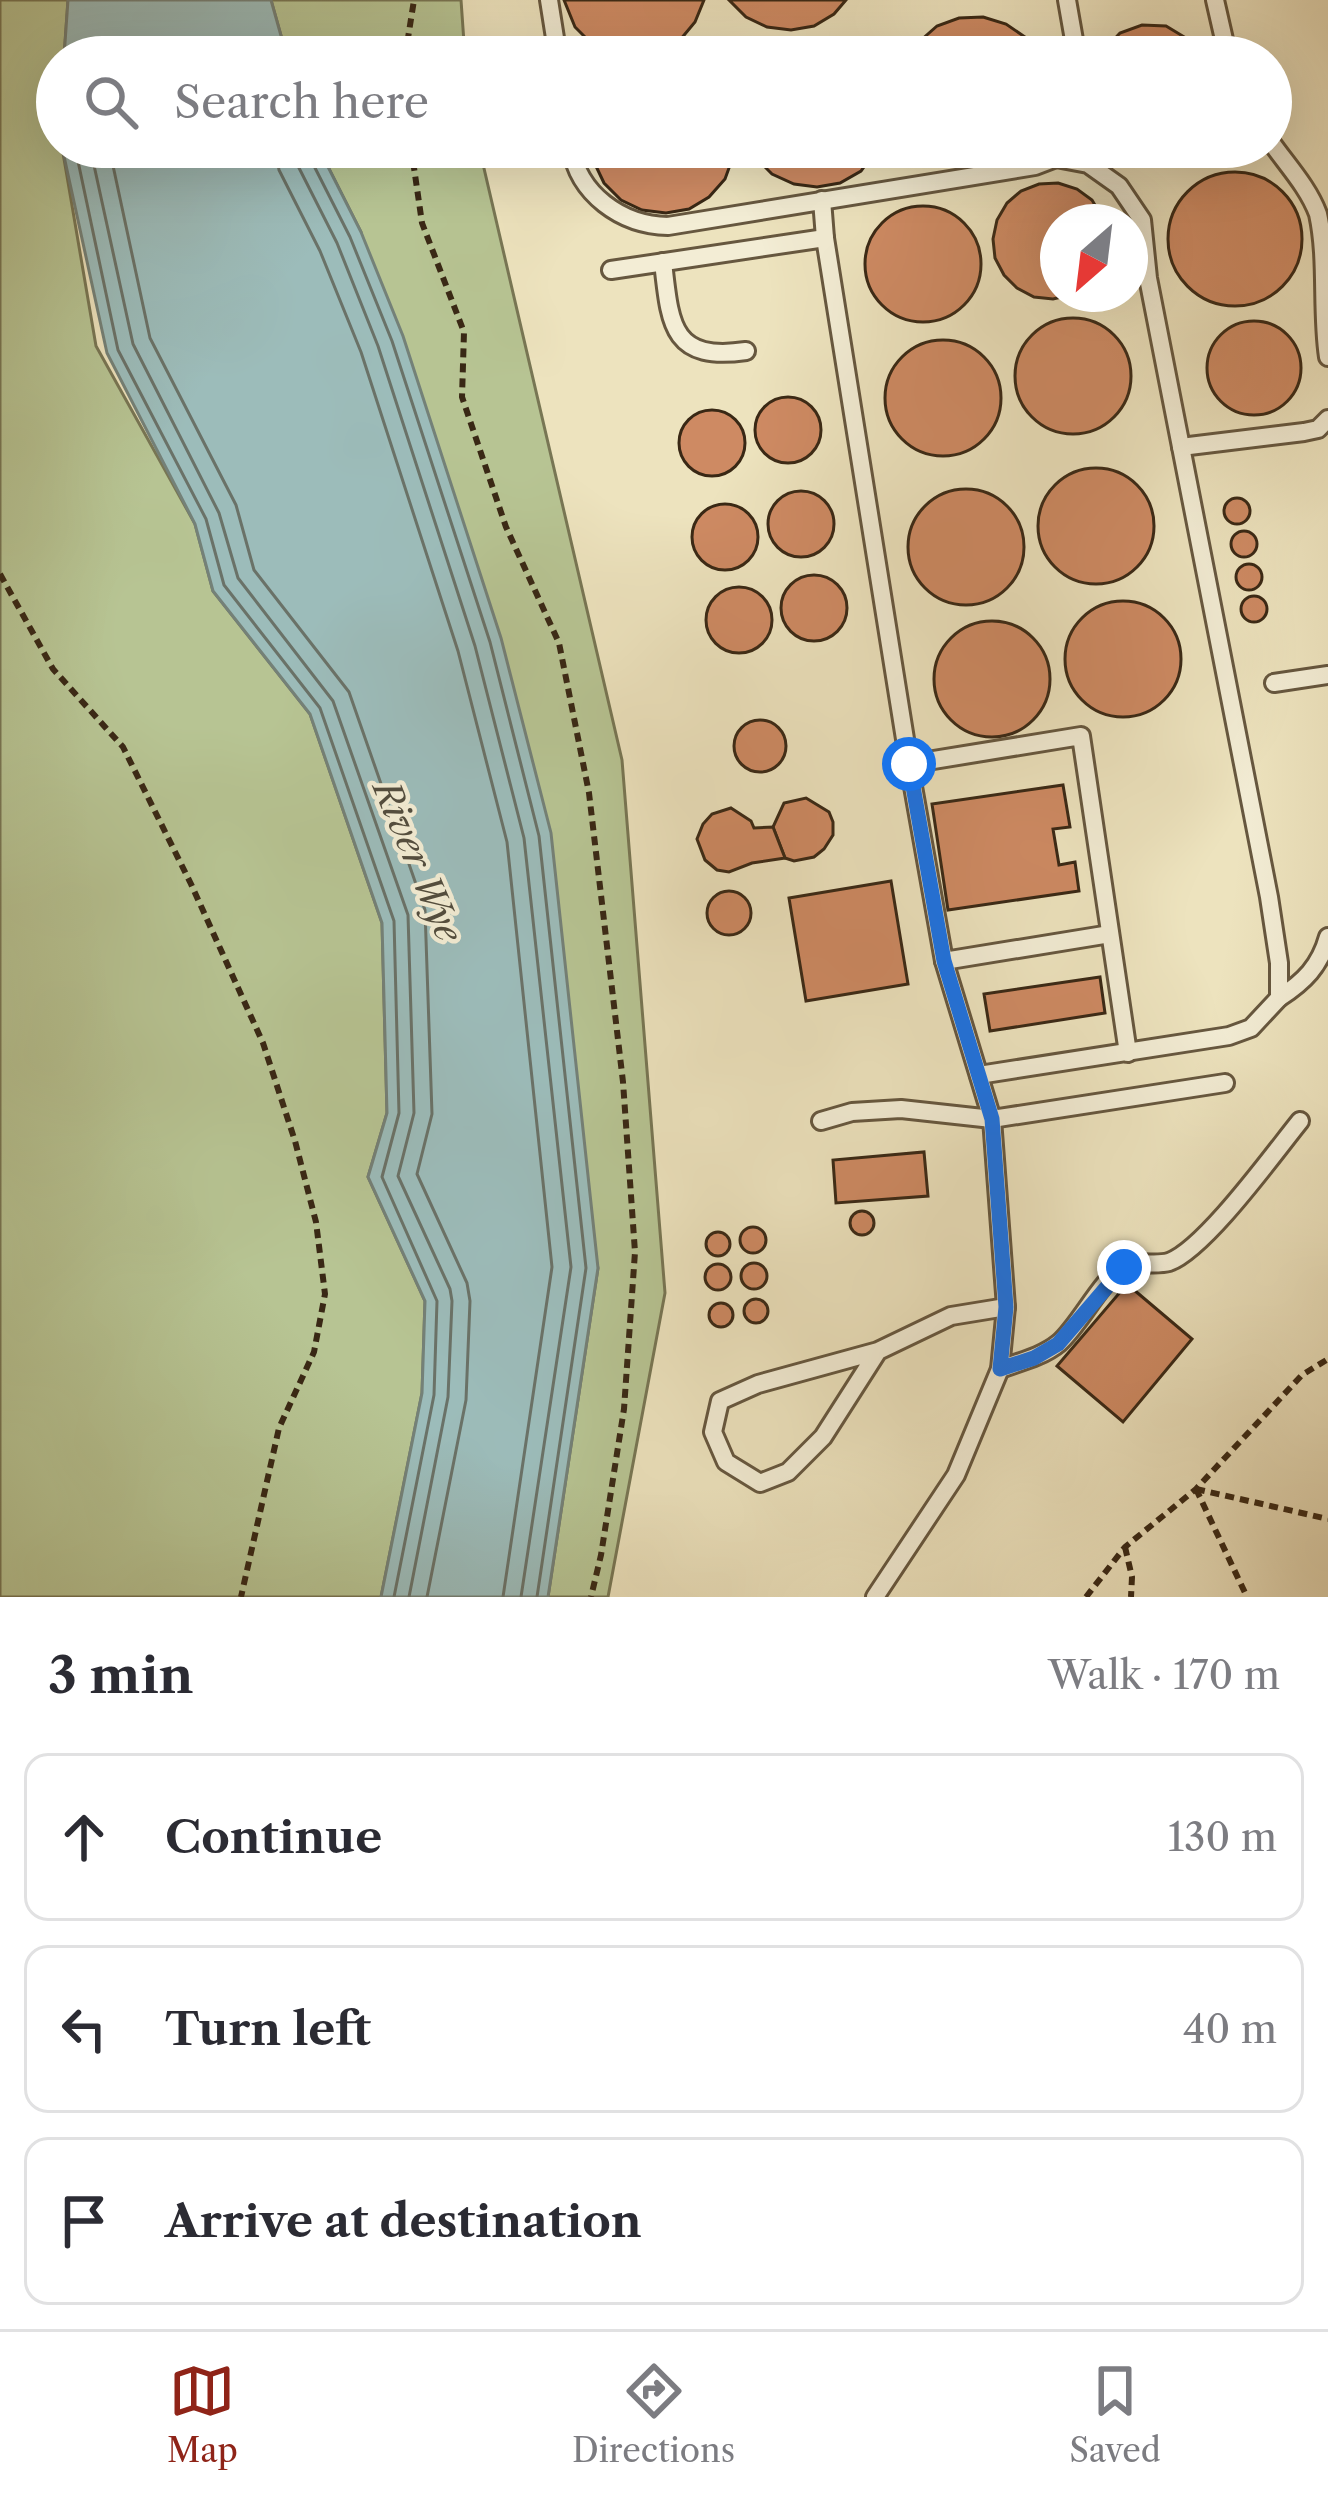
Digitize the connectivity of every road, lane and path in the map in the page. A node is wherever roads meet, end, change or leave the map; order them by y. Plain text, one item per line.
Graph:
1 (414, 0) edge
2 (549, 0) edge
3 (1066, 0) edge
4 (1216, 0) edge
5 (408, 36) edge
6 (555, 36) edge
7 (1073, 36) edge
8 (1224, 36) edge
9 (414, 168) edge
10 (576, 168) edge
11 (1022, 168) edge
12 (1094, 168) edge
13 (1291, 168) edge
14 (821, 200) junction
15 (824, 238) junction
16 (663, 262) junction
17 (611, 270) dead end
18 (746, 351) dead end
19 (1328, 357) edge
20 (1328, 419) edge
21 (1181, 447) junction
22 (0, 574) edge
23 (1328, 675) edge
24 (1274, 683) dead end
25 (909, 764) junction
26 (1110, 934) junction
27 (1328, 937) edge
28 (944, 961) junction
29 (1280, 998) junction
30 (1128, 1053) junction
31 (979, 1075) junction
32 (1225, 1084) dead end
33 (992, 1119) junction
34 (821, 1121) dead end
35 (1300, 1121) dead end
36 (1006, 1307) junction
37 (878, 1351) junction
38 (1328, 1359) edge
39 (1000, 1369) junction
40 (1196, 1489) junction
41 (1328, 1519) edge
42 (1125, 1547) junction
43 (241, 1597) edge
44 (591, 1597) edge
45 (875, 1597) edge
46 (1086, 1597) edge
47 (1131, 1597) edge
48 (1247, 1597) edge

1 - 5 path
2 - 6 lane
3 - 7 lane
4 - 8 lane
9 - 44 path
10 - 14 lane
11 - 14 lane
12 - 21 lane
13 - 19 lane
14 - 15 lane
15 - 16 lane
15 - 25 lane
16 - 17 lane
16 - 18 lane
20 - 21 lane
21 - 29 lane
22 - 43 path
23 - 24 lane
25 - 26 lane
25 - 28 lane
26 - 28 lane
26 - 30 lane
27 - 29 lane
28 - 31 lane
29 - 30 lane
30 - 31 lane
31 - 33 lane
32 - 33 lane
33 - 34 lane
33 - 36 lane
35 - 39 lane
36 - 37 lane
36 - 39 lane
37 - 37 lane
38 - 40 path
39 - 45 lane
40 - 41 path
40 - 42 path
40 - 48 path
42 - 46 path
42 - 47 path

